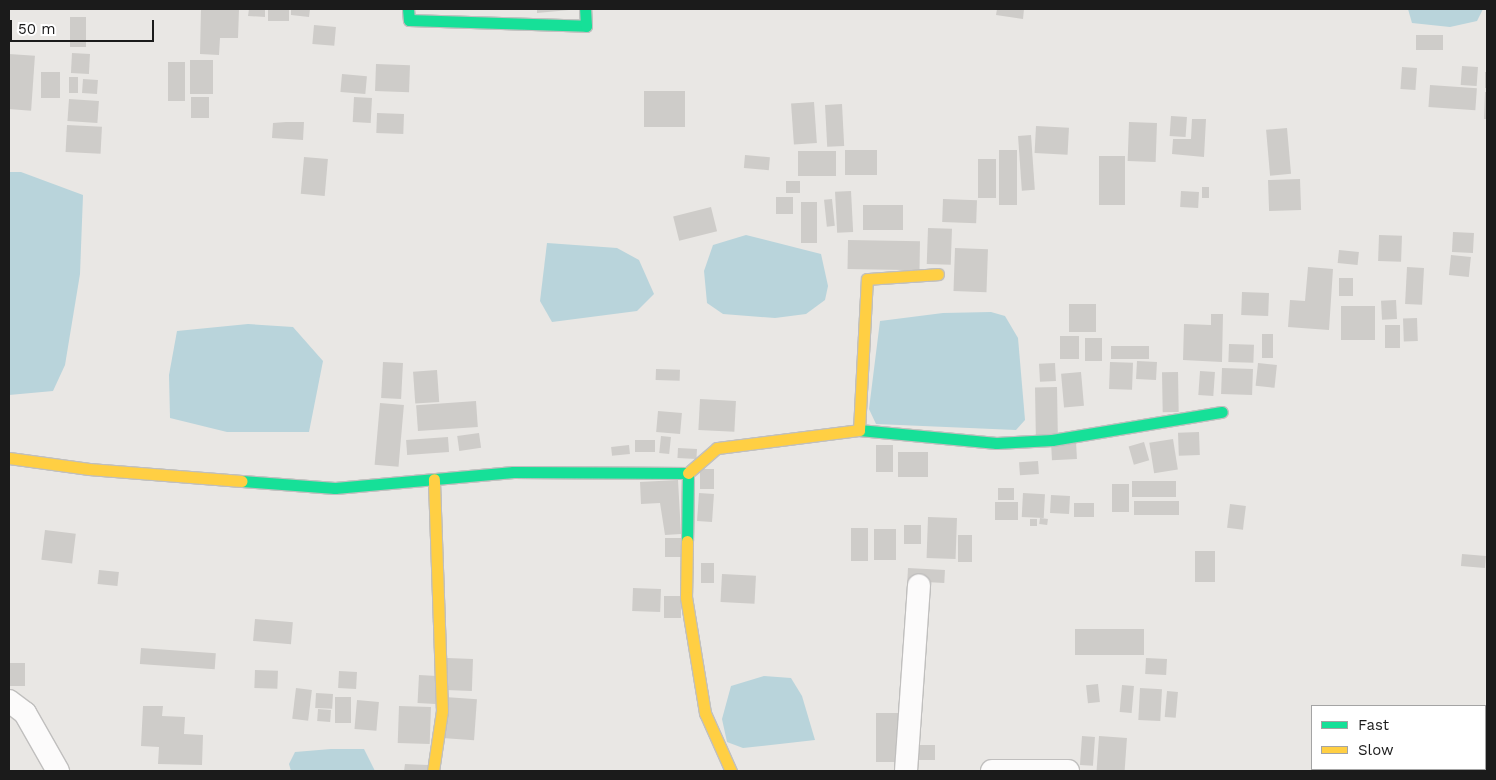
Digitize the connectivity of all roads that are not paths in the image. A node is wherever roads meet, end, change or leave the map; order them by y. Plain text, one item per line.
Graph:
1 (408, 9) edge
2 (585, 9) edge
3 (938, 274) dead end
4 (1222, 412) dead end
5 (859, 430) junction
6 (9, 458) edge
7 (688, 473) junction
8 (434, 479) junction
9 (919, 585) dead end
10 (9, 702) edge
11 (58, 771) edge
12 (433, 771) edge
13 (731, 771) edge
14 (906, 771) edge
15 (992, 771) edge
16 (1068, 771) edge

1 - 2 street
3 - 5 street
4 - 5 street
5 - 7 street
6 - 8 street
7 - 8 street
7 - 13 street
8 - 12 street
9 - 14 street
10 - 11 street
15 - 16 street

